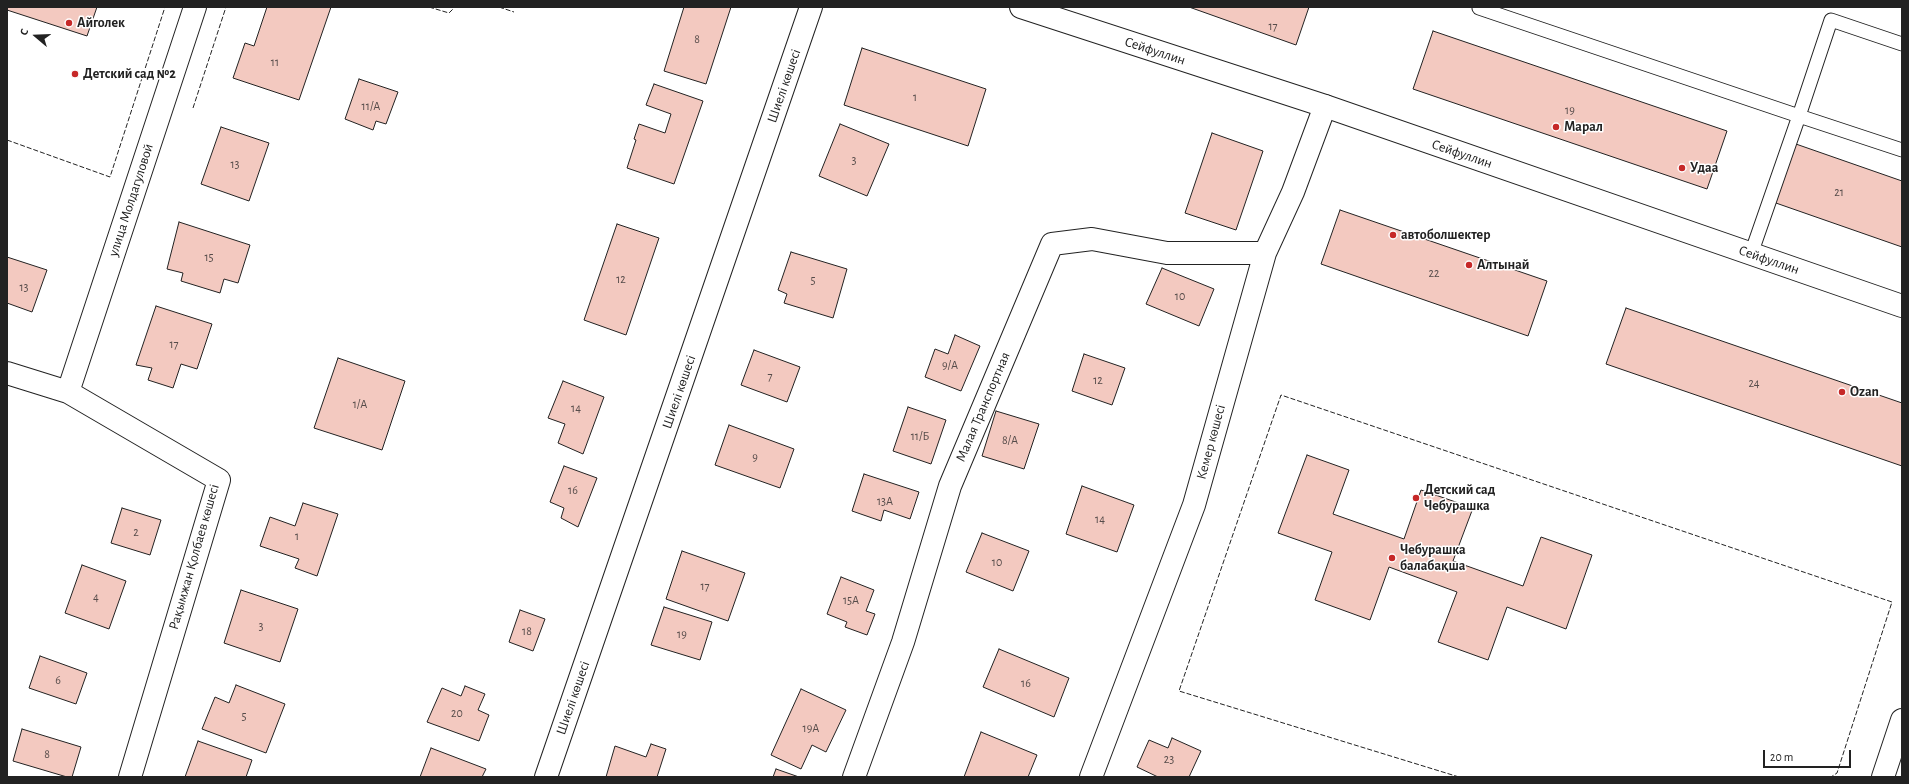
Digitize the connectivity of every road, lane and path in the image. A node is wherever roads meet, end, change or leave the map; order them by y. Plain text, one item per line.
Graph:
1 (194, 7) edge
2 (811, 7) edge
3 (1021, 7) edge
4 (1479, 8) dead end
5 (1902, 44) edge
6 (1325, 106) junction
7 (1799, 116) junction
8 (1902, 150) edge
9 (1266, 253) junction
10 (1751, 254) junction
11 (1902, 306) edge
12 (7, 373) edge
13 (68, 392) junction
14 (1902, 720) edge
15 (130, 777) edge
16 (546, 777) edge
17 (854, 777) edge
18 (1091, 777) edge
19 (1883, 777) edge

1 - 13 street, улица Молдагуловой
2 - 16 street, Шиелі көшесі
3 - 6 street, Сейфуллин
4 - 7 lane
5 - 7 lane
6 - 9 street, Кемер көшесі
6 - 10 street, Сейфуллин
7 - 8 lane
7 - 10 lane
9 - 17 street, Малая Транспортная
9 - 18 street, Кемер көшесі
10 - 11 street, Сейфуллин
12 - 13 street
13 - 15 street, Рақымжан Қолбаев көшесі
14 - 19 street

